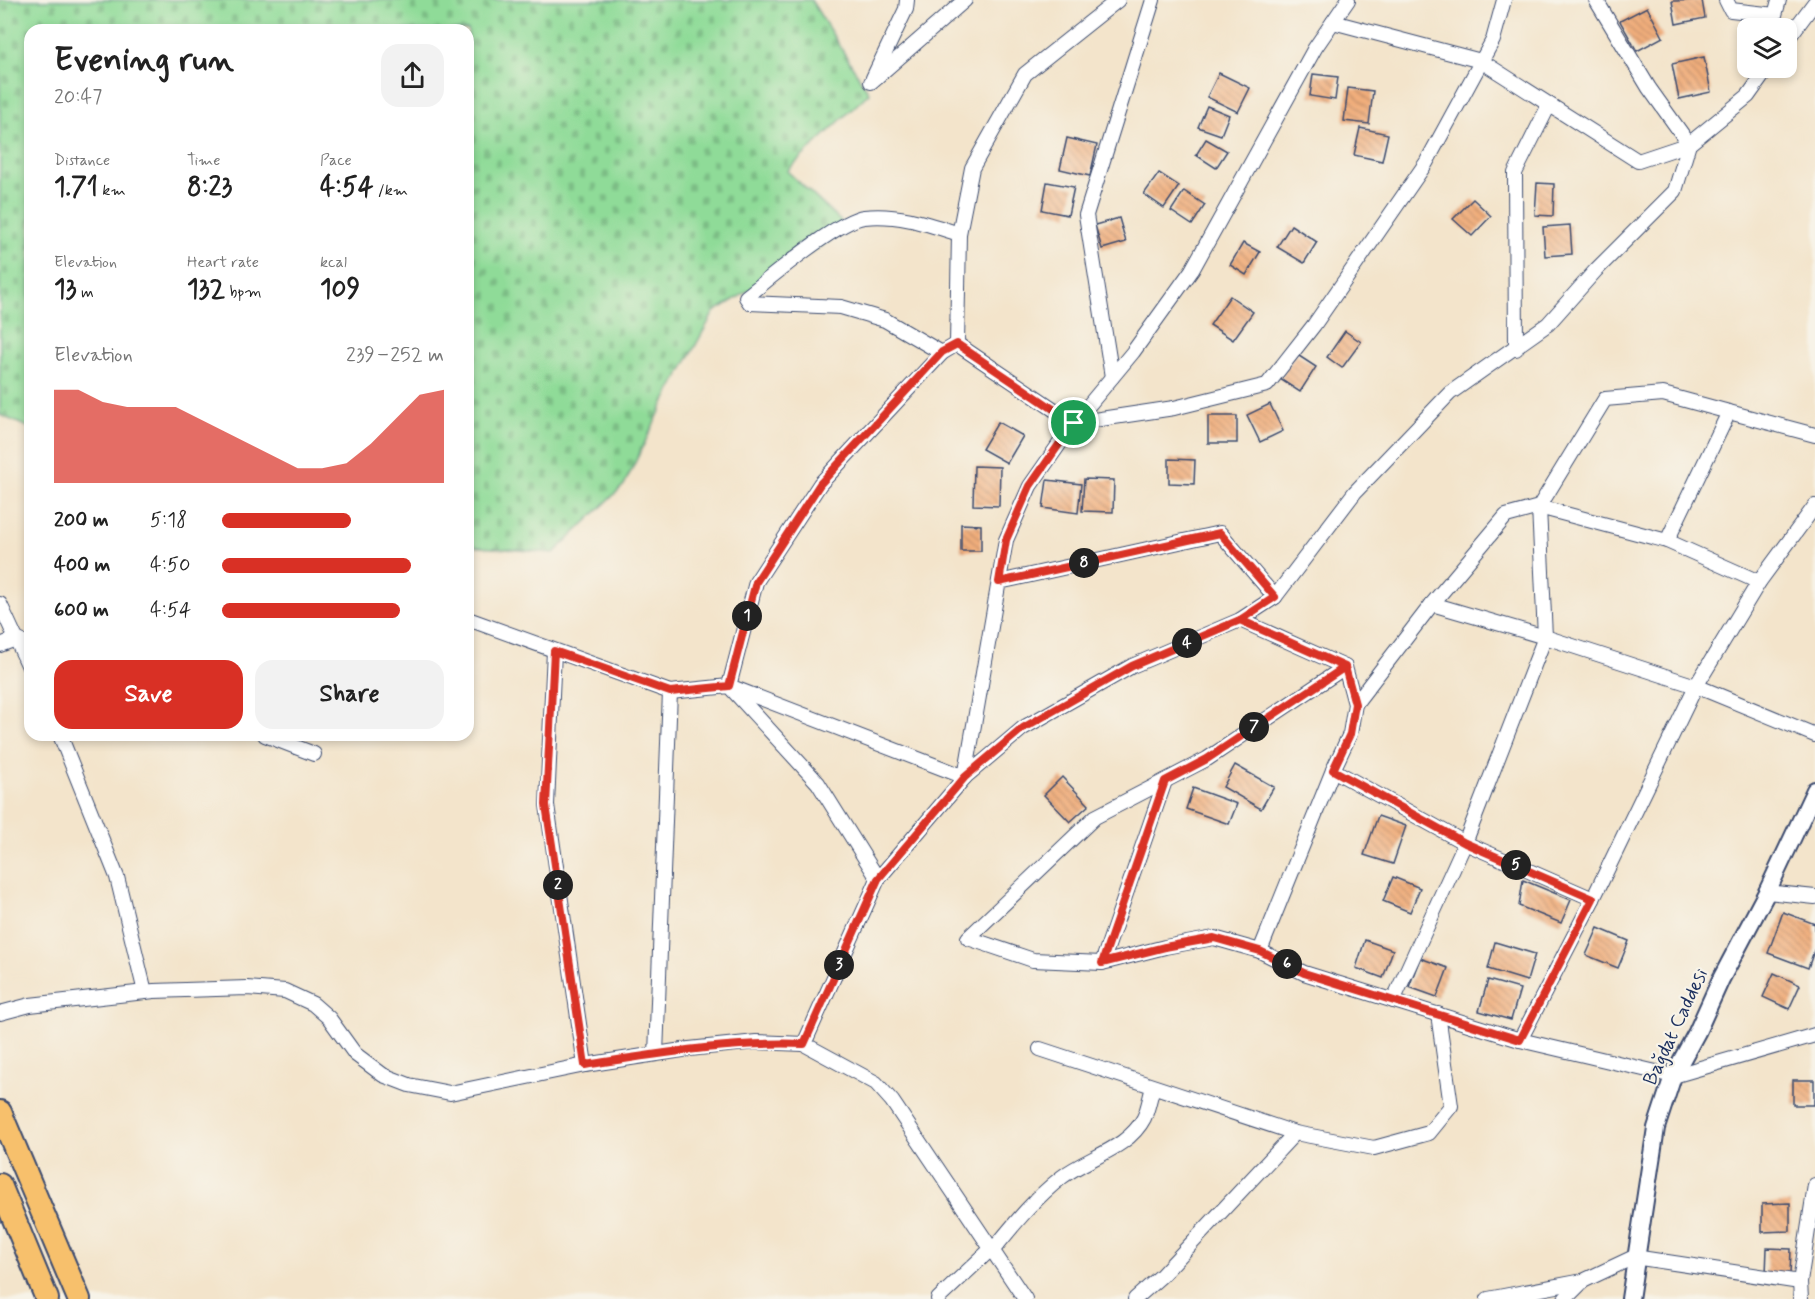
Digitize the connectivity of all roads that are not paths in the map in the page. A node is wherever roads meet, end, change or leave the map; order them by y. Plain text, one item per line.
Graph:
1 (907, 0) edge
2 (965, 0) edge
3 (1118, 0) edge
4 (1153, 0) edge
5 (1348, 0) edge
6 (1504, 0) edge
7 (1596, 0) edge
8 (1726, 0) edge
9 (1779, 0) edge
10 (1815, 2) edge
11 (1333, 22) junction
12 (1797, 26) edge
13 (1481, 61) junction
14 (1761, 78) edge
15 (1549, 105) junction
16 (1689, 144) junction
17 (959, 234) junction
18 (957, 344) junction
19 (1516, 349) junction
20 (942, 352) junction
21 (1112, 377) junction
22 (1729, 412) junction
23 (1074, 423) junction
24 (1815, 435) edge
25 (1815, 506) edge
26 (1539, 507) junction
27 (1667, 542) junction
28 (999, 582) junction
29 (1759, 582) junction
30 (1275, 597) junction
31 (0, 604) edge
32 (1432, 604) junction
33 (1240, 620) junction
34 (474, 621) edge
35 (1545, 636) junction
36 (16, 639) junction
37 (24, 642) edge
38 (0, 645) edge
39 (554, 651) junction
40 (24, 656) edge
41 (1345, 667) junction
42 (729, 686) junction
43 (1696, 686) junction
44 (670, 692) junction
45 (1355, 704) junction
46 (1815, 735) edge
47 (62, 741) edge
48 (281, 741) edge
49 (314, 754) dead end
50 (1333, 770) junction
51 (965, 777) junction
52 (1165, 781) junction
53 (1815, 790) edge
54 (1465, 843) junction
55 (878, 879) junction
56 (1767, 892) junction
57 (1815, 897) edge
58 (1593, 899) junction
59 (1260, 951) junction
60 (1102, 963) junction
61 (145, 992) junction
62 (1393, 1001) junction
63 (0, 1012) edge
64 (1438, 1014) junction
65 (1815, 1035) edge
66 (1520, 1040) junction
67 (804, 1044) junction
68 (1040, 1049) dead end
69 (656, 1054) junction
70 (585, 1065) junction
71 (1673, 1076) junction
72 (1154, 1087) junction
73 (0, 1112) edge
74 (1295, 1133) junction
75 (0, 1185) edge
76 (1815, 1185) edge
77 (992, 1249) junction
78 (1634, 1257) junction
79 (1582, 1281) junction
80 (1800, 1282) junction
81 (46, 1299) edge
82 (79, 1299) edge
83 (938, 1299) edge
84 (1025, 1299) edge
85 (1135, 1299) edge
86 (1488, 1299) edge
87 (1565, 1299) edge
88 (1630, 1299) edge
89 (1801, 1299) edge

1 - 2 street
3 - 17 street
4 - 21 street
5 - 11 street
6 - 13 street
7 - 16 street
8 - 9 street
10 - 12 street
11 - 13 street
11 - 21 street
13 - 15 street
13 - 23 street
14 - 16 street
15 - 16 street
15 - 19 street
16 - 19 street
17 - 18 street
17 - 20 street
18 - 20 street
18 - 23 street
19 - 30 street
20 - 42 street
21 - 23 street
22 - 24 street
22 - 26 street
22 - 27 street
23 - 28 street
25 - 29 street
26 - 27 street
26 - 32 street
26 - 35 street
27 - 29 street
28 - 30 street
28 - 51 street
29 - 43 street
30 - 33 street
31 - 36 street
32 - 35 street
32 - 45 street
33 - 41 street
33 - 51 street
34 - 39 street
35 - 43 street
35 - 54 street
36 - 37 street
36 - 38 street
36 - 40 street
39 - 44 street
39 - 70 street
41 - 45 street
41 - 52 street
42 - 44 street
42 - 51 street
42 - 55 street
43 - 46 street
43 - 58 street
44 - 69 street
45 - 50 street
47 - 61 street
48 - 49 street
50 - 54 street
50 - 59 street
51 - 55 street
52 - 60 street
52 - 60 street
53 - 56 street, Bağdat Caddesi
54 - 58 street
54 - 62 street
55 - 67 street
56 - 57 street
56 - 71 street, Bağdat Caddesi
58 - 66 street
59 - 60 street
59 - 62 street
61 - 63 street
61 - 70 street
62 - 64 street
64 - 66 street
64 - 74 street
65 - 71 street
66 - 71 street
67 - 69 street
67 - 77 street
68 - 72 street
69 - 70 street
71 - 78 street, Bağdat Caddesi
72 - 74 street
72 - 77 street
73 - 82 highway
74 - 85 street
75 - 81 highway
76 - 80 street
77 - 83 street
77 - 84 street
78 - 79 street
78 - 80 street
78 - 88 street, Bağdat Caddesi
79 - 86 street
79 - 87 street
80 - 89 street

